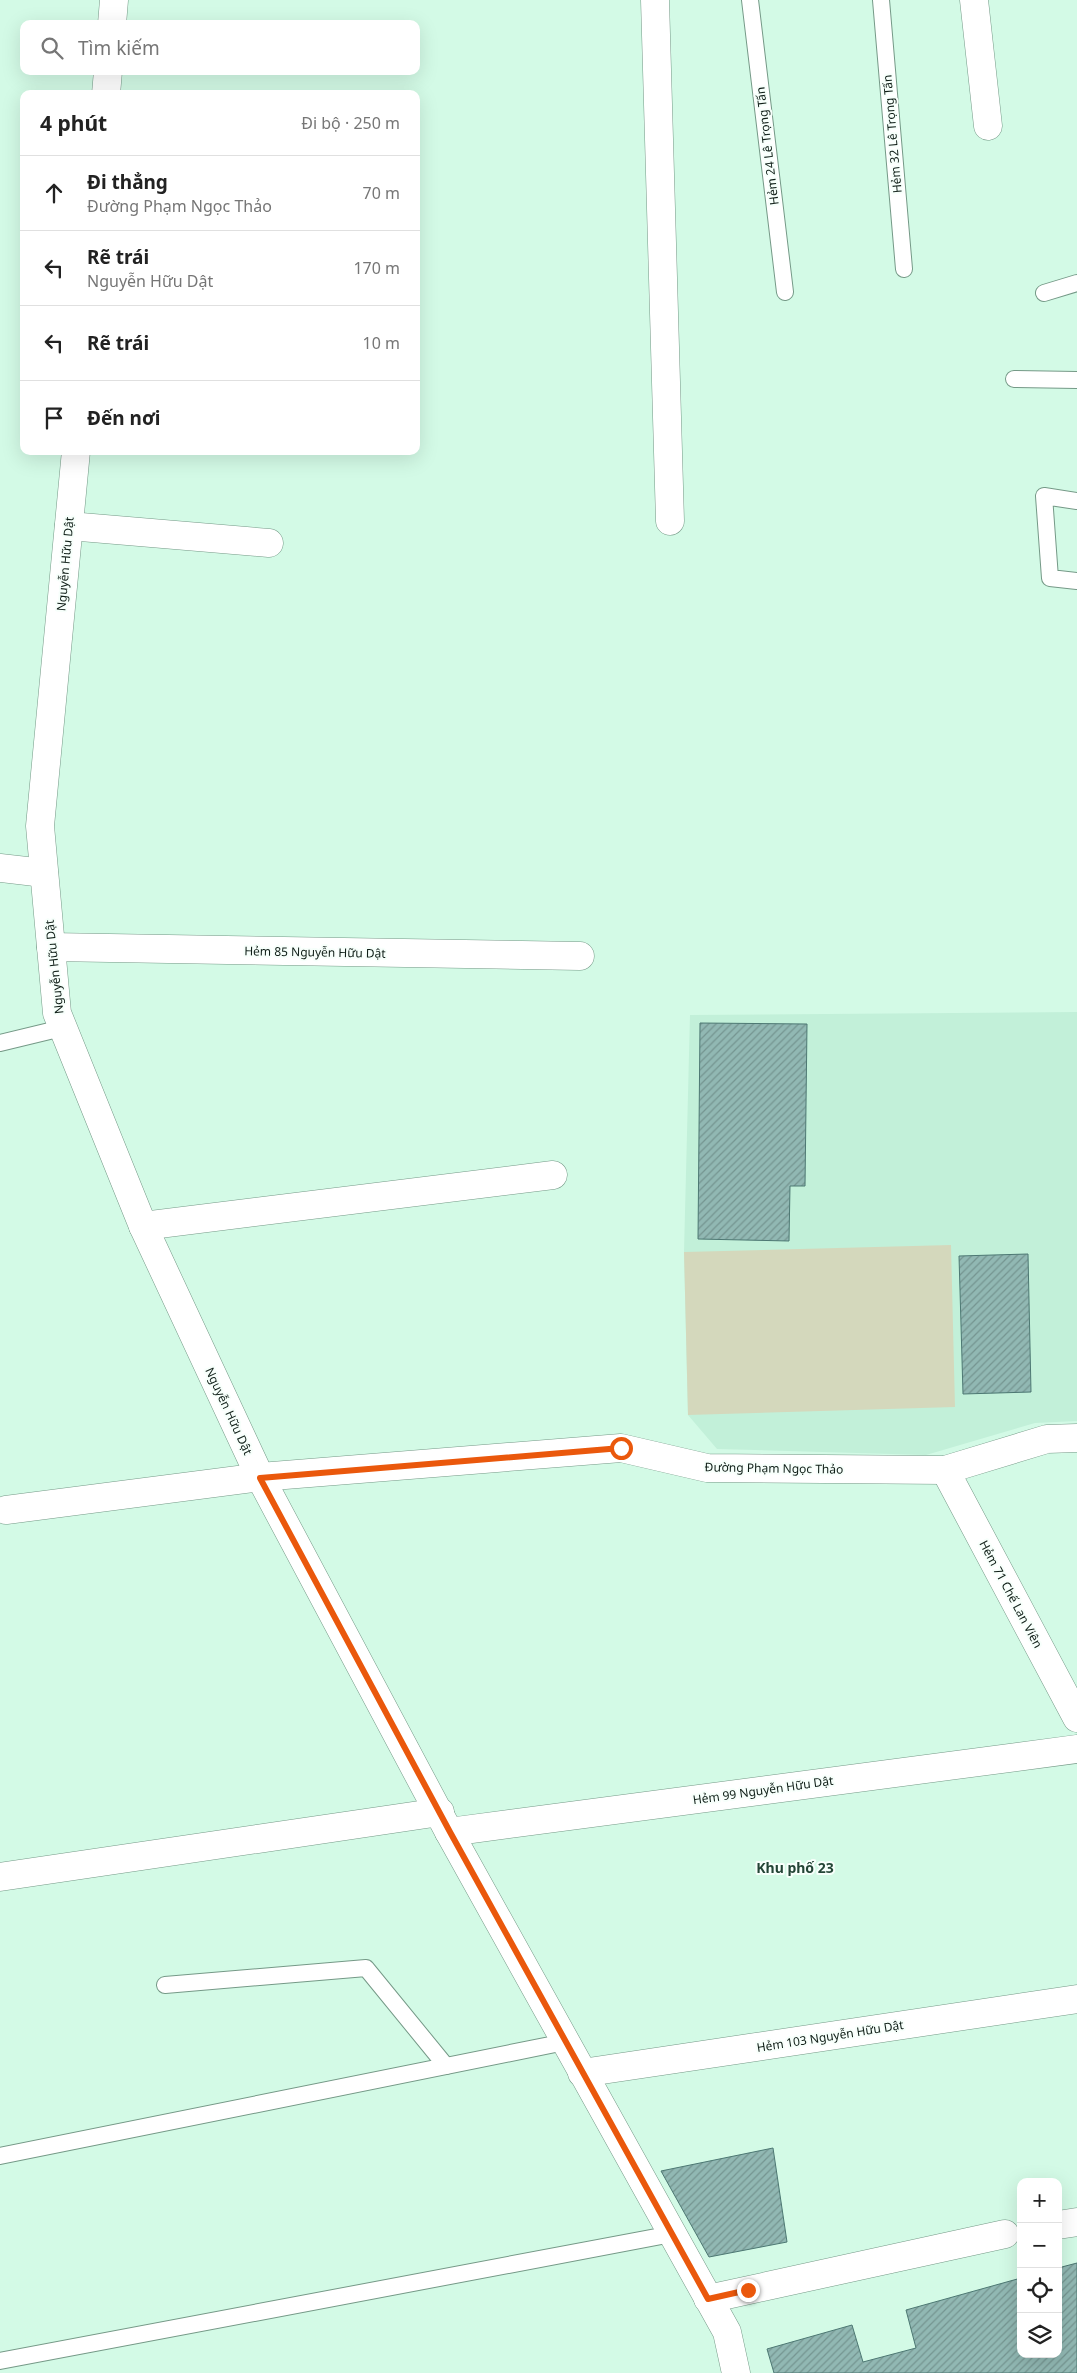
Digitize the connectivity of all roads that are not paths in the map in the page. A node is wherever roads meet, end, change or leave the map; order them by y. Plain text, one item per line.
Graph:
1 (114, 0) edge
2 (655, 0) edge
3 (750, 0) edge
4 (881, 0) edge
5 (974, 0) edge
6 (112, 20) edge
7 (108, 75) edge
8 (106, 90) edge
9 (988, 126) dead end
10 (904, 269) dead end
11 (1077, 283) edge
12 (785, 292) dead end
13 (1044, 293) dead end
14 (1014, 380) dead end
15 (1077, 380) edge
16 (76, 455) edge
17 (1077, 501) edge
18 (670, 521) dead end
19 (69, 526) junction
20 (269, 543) dead end
21 (1077, 581) edge
22 (0, 868) edge
23 (44, 873) junction
24 (51, 947) junction
25 (580, 956) dead end
26 (62, 1028) junction
27 (0, 1043) edge
28 (554, 1175) dead end
29 (143, 1226) junction
30 (1077, 1438) edge
31 (945, 1470) junction
32 (260, 1478) junction
33 (6, 1510) dead end
34 (1077, 1718) edge
35 (1077, 1749) edge
36 (445, 1822) junction
37 (0, 1877) edge
38 (165, 1985) dead end
39 (1077, 1999) edge
40 (564, 2042) junction
41 (446, 2066) junction
42 (582, 2073) junction
43 (0, 2156) edge
44 (1077, 2222) edge
45 (1062, 2225) edge
46 (672, 2234) junction
47 (1005, 2234) dead end
48 (708, 2299) junction
49 (0, 2361) edge
50 (736, 2373) edge

1 - 6 street
2 - 18 street
3 - 12 lane, Hẻm 24 Lê Trọng Tấn
4 - 10 lane, Hẻm 32 Lê Trọng Tấn
5 - 9 street
7 - 8 street
11 - 13 lane
14 - 15 lane
16 - 19 street, Nguyễn Hữu Dật
17 - 21 lane
19 - 20 street
19 - 23 street, Nguyễn Hữu Dật
22 - 23 street
23 - 24 street, Nguyễn Hữu Dật
24 - 25 street, Hẻm 85 Nguyễn Hữu Dật
24 - 26 street, Nguyễn Hữu Dật
26 - 27 lane
26 - 29 street, Nguyễn Hữu Dật
28 - 29 street
29 - 32 street, Nguyễn Hữu Dật
30 - 31 street, Đường Phạm Ngọc Thảo
31 - 32 street, Đường Phạm Ngọc Thảo
31 - 34 street, Hẻm 71 Chế Lan Viên
32 - 33 street, Đường Phạm Ngọc Thảo
32 - 36 street, Nguyễn Hữu Dật
35 - 36 street, Hẻm 99 Nguyễn Hữu Dật
36 - 37 street, Hẻm 99 Nguyễn Hữu Dật
36 - 40 street, Nguyễn Hữu Dật
38 - 41 lane
39 - 42 street, Hẻm 103 Nguyễn Hữu Dật
40 - 41 lane
40 - 42 street, Nguyễn Hữu Dật
41 - 43 lane
42 - 46 street, Nguyễn Hữu Dật
44 - 45 street
46 - 48 street, Nguyễn Hữu Dật
46 - 49 lane
47 - 48 street
48 - 50 street, Nguyễn Hữu Dật

